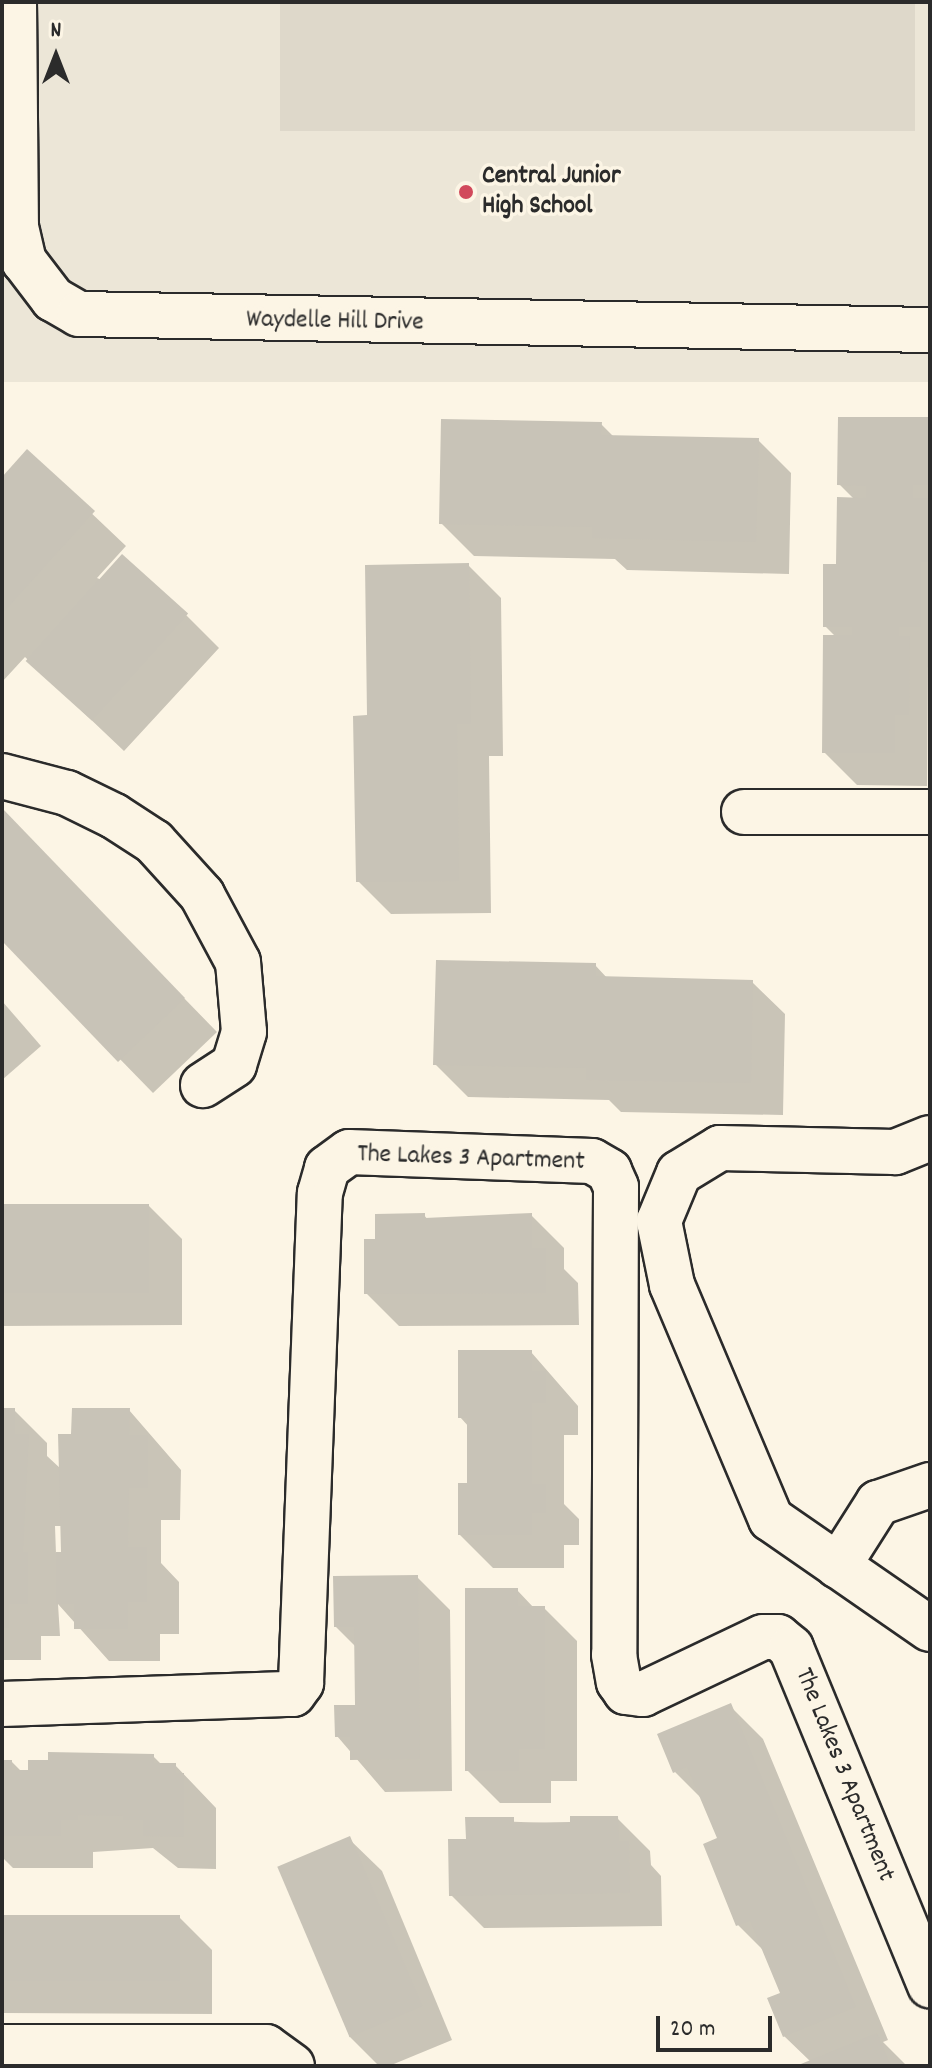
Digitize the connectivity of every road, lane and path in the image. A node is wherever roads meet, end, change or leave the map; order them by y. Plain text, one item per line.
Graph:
1 (14, 2) edge
2 (930, 330) edge
3 (2, 776) edge
4 (744, 812) dead end
5 (930, 812) edge
6 (203, 1085) dead end
7 (930, 1138) edge
8 (930, 1456) edge
9 (930, 1485) edge
10 (878, 1503) junction
11 (838, 1566) junction
12 (930, 1629) edge
13 (2, 1704) edge
14 (930, 1985) edge
15 (2, 2047) edge
16 (292, 2066) edge

1 - 2 street, Waydelle Hill Drive
3 - 6 street
4 - 5 street
7 - 11 street
8 - 10 street
9 - 10 street
10 - 11 street
11 - 12 street
13 - 14 street, The Lakes 3 Apartment
15 - 16 street

